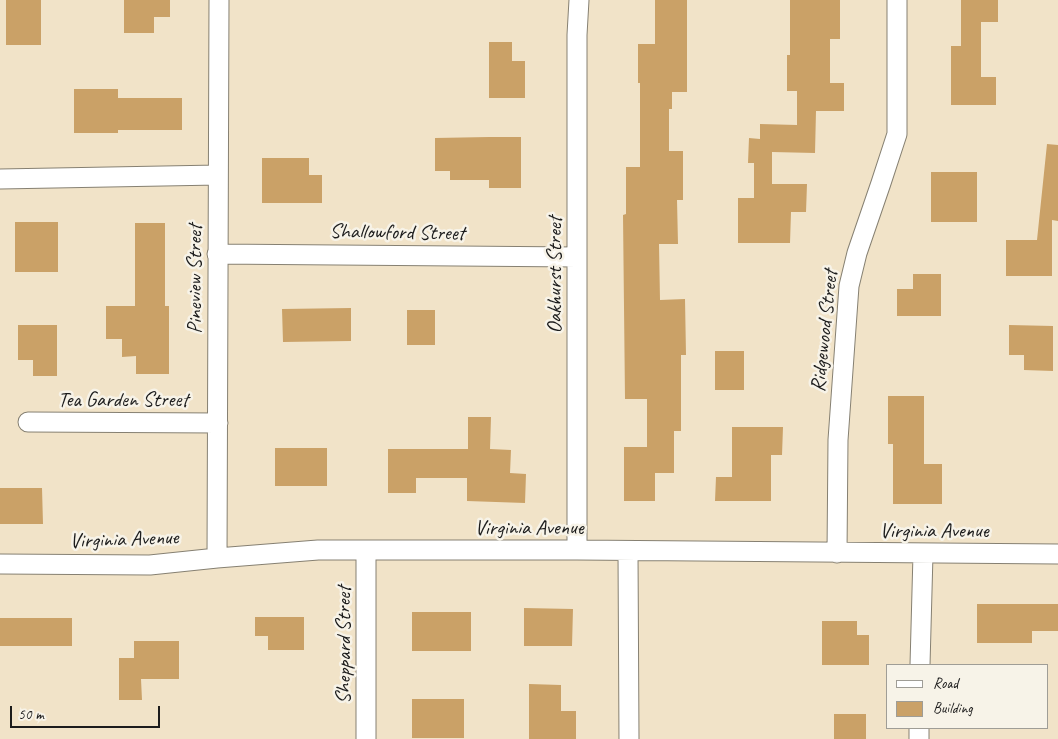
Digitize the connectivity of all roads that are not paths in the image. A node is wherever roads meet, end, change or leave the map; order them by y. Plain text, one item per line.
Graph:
1 (219, 0) edge
2 (579, 0) edge
3 (897, 0) edge
4 (218, 175) junction
5 (0, 179) edge
6 (217, 254) junction
7 (577, 257) junction
8 (28, 422) dead end
9 (218, 423) junction
10 (366, 550) junction
11 (577, 550) junction
12 (628, 552) junction
13 (837, 553) junction
14 (923, 554) junction
15 (1058, 554) edge
16 (217, 558) junction
17 (0, 564) edge
18 (920, 664) edge
19 (366, 739) edge
20 (628, 739) edge

1 - 4 street, Pineview Street
2 - 7 street, Oakhurst Street
3 - 13 street, Ridgewood Street
4 - 5 street
4 - 6 street, Pineview Street
6 - 7 street, Shallowford Street
6 - 9 street, Pineview Street
7 - 11 street, Oakhurst Street
8 - 9 street, Tea Garden Street
9 - 16 street, Pineview Street
10 - 11 street, Virginia Avenue
10 - 16 street, Virginia Avenue
10 - 19 street, Sheppard Street
11 - 12 street, Virginia Avenue
12 - 13 street, Virginia Avenue
12 - 20 street
13 - 14 street, Virginia Avenue
14 - 15 street, Virginia Avenue
14 - 18 street
16 - 17 street, Virginia Avenue

